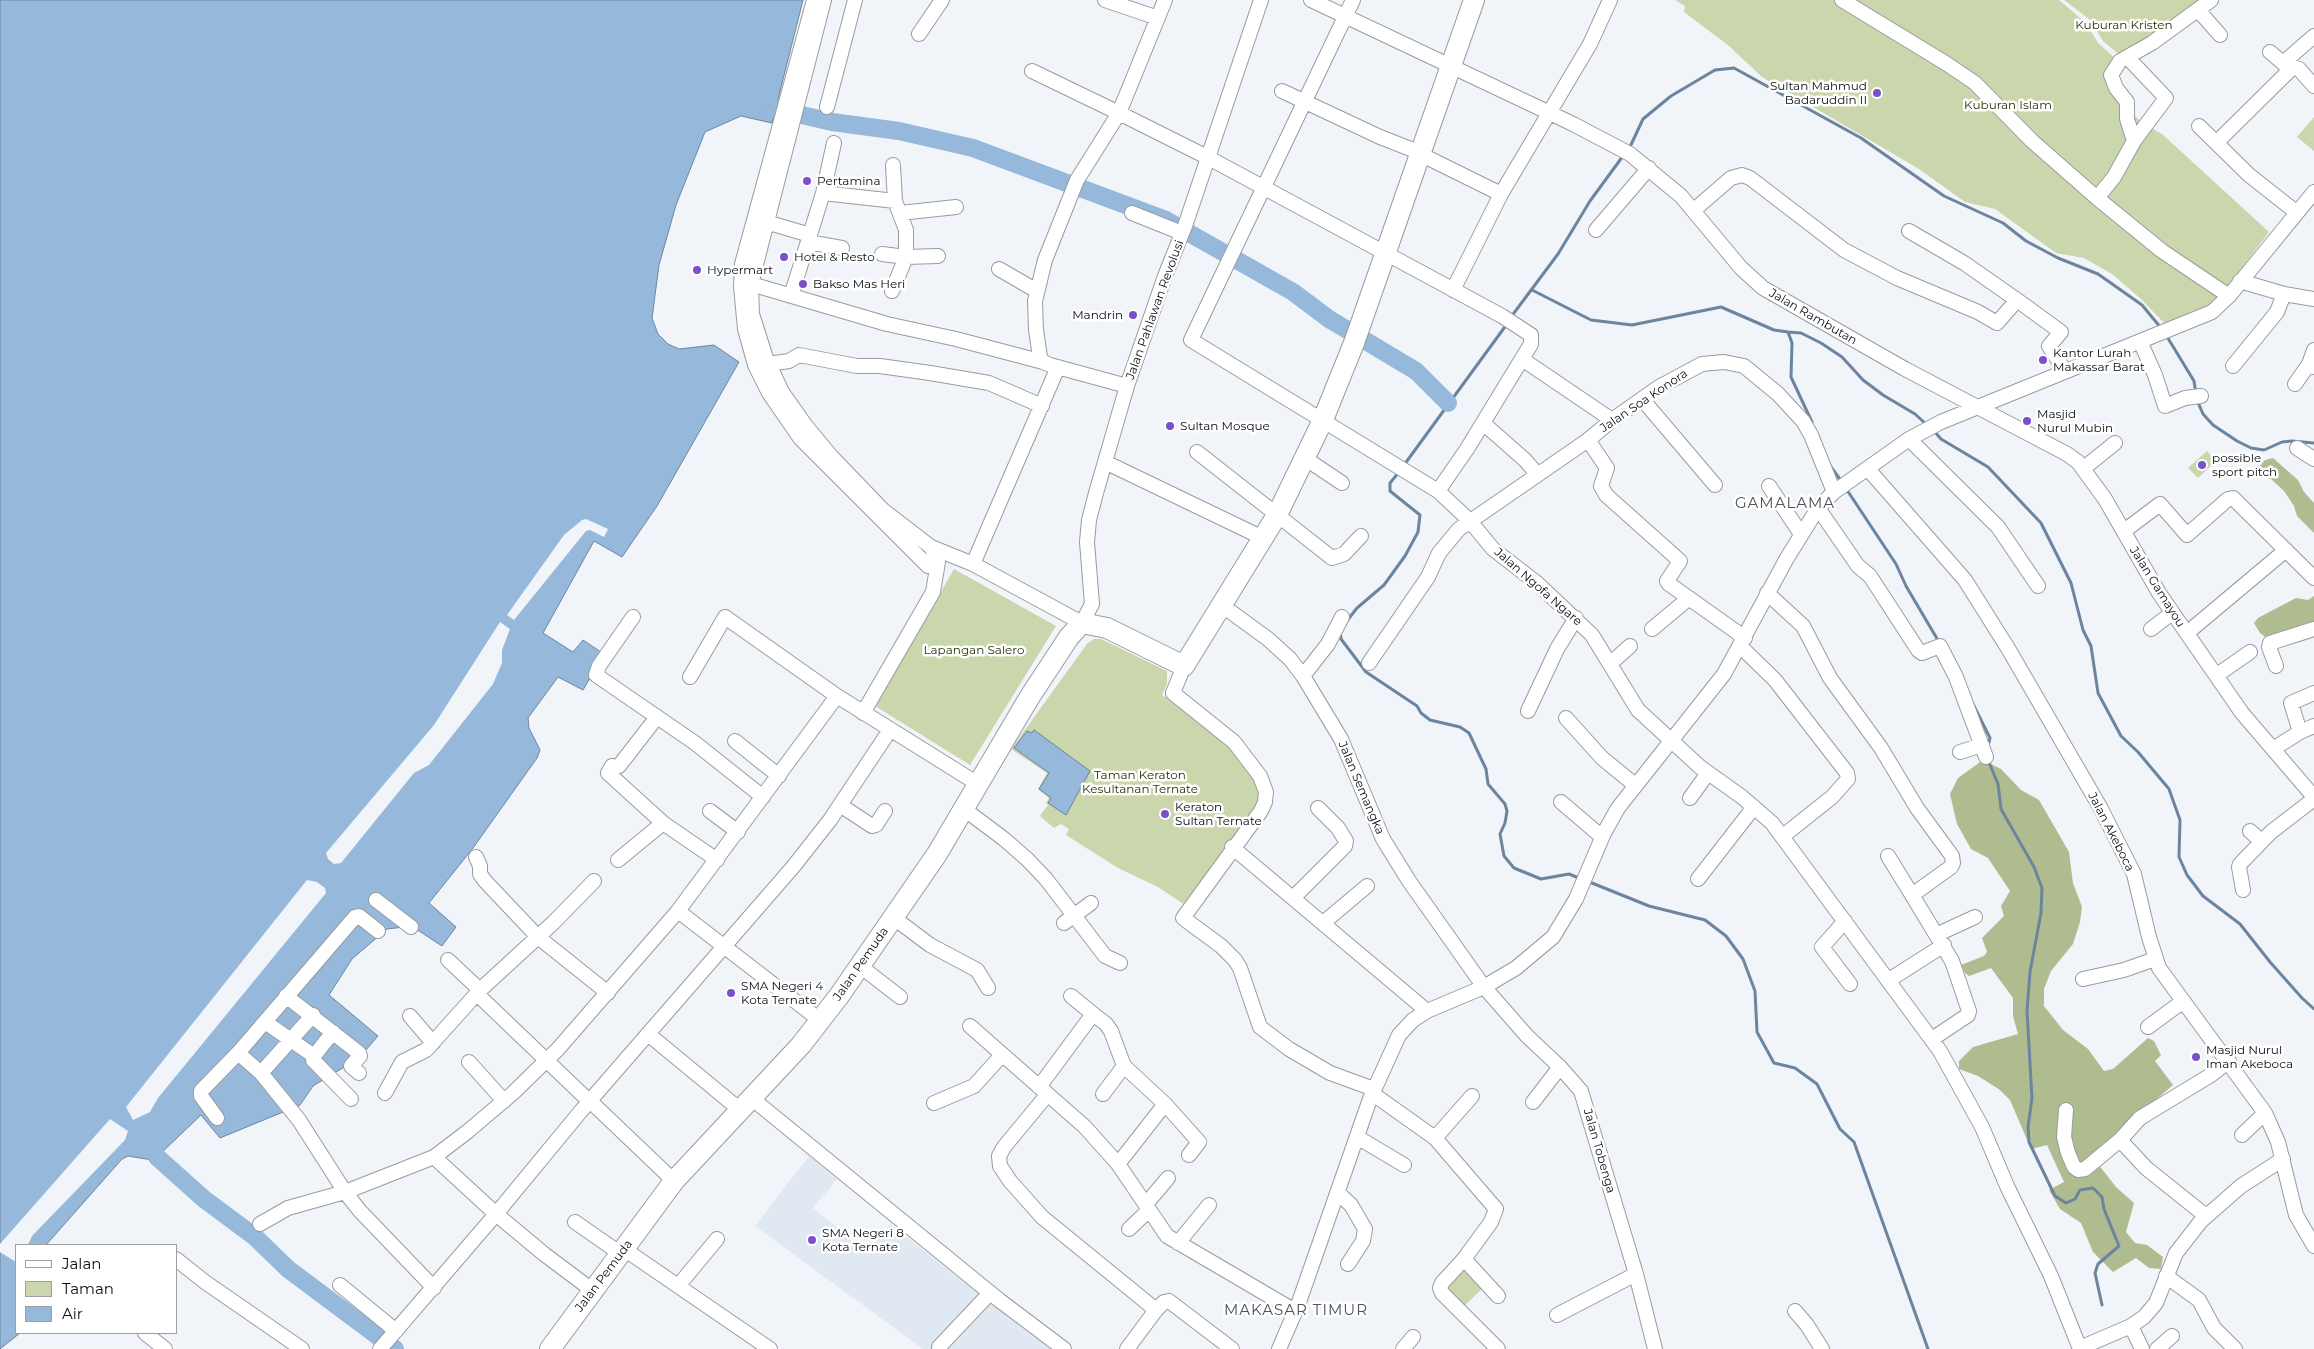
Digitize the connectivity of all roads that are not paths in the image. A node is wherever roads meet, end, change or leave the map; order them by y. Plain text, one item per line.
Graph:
1 (814, 0) edge
2 (824, 0) edge
3 (855, 0) edge
4 (942, 0) edge
5 (1105, 0) edge
6 (1166, 0) edge
7 (1261, 0) edge
8 (1311, 0) edge
9 (1353, 0) edge
10 (1474, 0) edge
11 (1610, 0) edge
12 (1842, 0) edge
13 (2211, 0) edge
14 (2198, 10) junction
15 (1347, 16) junction
16 (1158, 18) junction
17 (920, 34) dead end
18 (2220, 35) dead end
19 (2314, 36) edge
20 (2270, 52) dead end
21 (2128, 58) junction
22 (2287, 67) junction
23 (1450, 68) junction
24 (1032, 71) dead end
25 (2314, 86) edge
26 (1282, 91) dead end
27 (794, 98) junction
28 (1305, 102) junction
29 (827, 107) dead end
30 (1119, 113) junction
31 (1548, 113) junction
32 (786, 126) junction
33 (2199, 126) dead end
34 (2134, 141) junction
35 (2217, 142) junction
36 (834, 143) dead end
37 (1421, 154) junction
38 (1207, 157) junction
39 (893, 165) dead end
40 (1649, 168) junction
41 (1263, 189) junction
42 (2314, 192) edge
43 (823, 193) junction
44 (1502, 194) junction
45 (2097, 198) junction
46 (898, 207) junction
47 (956, 207) dead end
48 (1694, 210) junction
49 (2296, 212) junction
50 (1132, 213) dead end
51 (766, 222) junction
52 (1184, 230) junction
53 (1596, 230) dead end
54 (1909, 231) dead end
55 (809, 239) junction
56 (842, 248) dead end
57 (882, 254) dead end
58 (1386, 254) junction
59 (938, 256) dead end
60 (906, 257) junction
61 (749, 262) junction
62 (999, 269) dead end
63 (2240, 281) junction
64 (751, 284) junction
65 (1453, 290) junction
66 (892, 291) dead end
67 (1037, 291) junction
68 (2284, 294) junction
69 (791, 296) junction
70 (2229, 296) junction
71 (2314, 299) edge
72 (2017, 300) junction
73 (2140, 342) junction
74 (2314, 350) edge
75 (1522, 359) junction
76 (763, 362) junction
77 (1043, 362) junction
78 (2311, 365) edge
79 (2233, 366) dead end
80 (1058, 367) junction
81 (2065, 371) junction
82 (2295, 384) dead end
83 (1127, 386) junction
84 (2196, 396) dead end
85 (1642, 399) junction
86 (1042, 406) junction
87 (1978, 407) junction
88 (1612, 420) junction
89 (1322, 422) junction
90 (1484, 423) junction
91 (1914, 437) junction
92 (1588, 440) junction
93 (2115, 443) dead end
94 (2297, 448) dead end
95 (1197, 452) dead end
96 (1306, 459) junction
97 (2314, 459) edge
98 (1105, 462) junction
99 (2084, 468) junction
100 (1868, 470) junction
101 (1537, 474) junction
102 (1342, 483) dead end
103 (1715, 485) dead end
104 (1769, 486) dead end
105 (1841, 487) junction
106 (1438, 491) junction
107 (1818, 508) junction
108 (1277, 515) junction
109 (1470, 520) junction
110 (2124, 531) junction
111 (1801, 534) junction
112 (1361, 536) dead end
113 (1263, 538) junction
114 (2286, 550) junction
115 (938, 561) junction
116 (973, 564) junction
117 (2314, 578) edge
118 (2038, 586) dead end
119 (1768, 593) junction
120 (1688, 599) junction
121 (1092, 604) junction
122 (1221, 608) junction
123 (2172, 613) junction
124 (633, 617) dead end
125 (1342, 617) dead end
126 (1576, 618) junction
127 (1082, 623) junction
128 (1108, 628) junction
129 (1652, 629) dead end
130 (2151, 629) dead end
131 (2314, 629) edge
132 (2187, 633) junction
133 (1742, 642) junction
134 (1630, 646) dead end
135 (2250, 652) dead end
136 (1368, 663) dead end
137 (1611, 663) junction
138 (1184, 666) junction
139 (2276, 666) dead end
140 (2217, 675) junction
141 (1303, 676) junction
142 (690, 677) dead end
143 (2314, 693) edge
144 (838, 696) junction
145 (859, 710) junction
146 (1528, 711) dead end
147 (657, 717) junction
148 (1566, 718) dead end
149 (2314, 726) edge
150 (890, 730) junction
151 (2300, 732) junction
152 (734, 741) dead end
153 (1671, 741) junction
154 (2273, 749) junction
155 (1960, 752) dead end
156 (1708, 773) junction
157 (779, 776) junction
158 (978, 784) junction
159 (1635, 785) junction
160 (763, 797) junction
161 (1690, 798) dead end
162 (2314, 798) edge
163 (1561, 802) dead end
164 (840, 805) junction
165 (1754, 807) junction
166 (1318, 808) dead end
167 (964, 809) junction
168 (710, 811) dead end
169 (885, 811) dead end
170 (663, 823) junction
171 (2250, 831) dead end
172 (738, 832) junction
173 (1782, 836) junction
174 (1602, 837) junction
175 (2261, 841) junction
176 (1232, 848) junction
177 (1888, 856) dead end
178 (476, 857) dead end
179 (618, 860) dead end
180 (717, 860) junction
181 (1698, 879) dead end
182 (594, 881) dead end
183 (1367, 886) dead end
184 (2243, 890) dead end
185 (1912, 895) junction
186 (1293, 898) junction
187 (1091, 903) dead end
188 (678, 911) junction
189 (1975, 917) dead end
190 (894, 918) junction
191 (1069, 919) junction
192 (1845, 921) junction
193 (1323, 922) junction
194 (411, 927) dead end
195 (538, 937) junction
196 (1941, 940) junction
197 (724, 946) junction
198 (2155, 959) junction
199 (448, 960) dead end
200 (1120, 963) dead end
201 (860, 966) junction
202 (2083, 979) dead end
203 (1890, 980) junction
204 (1850, 984) dead end
205 (1484, 987) junction
206 (988, 988) dead end
207 (478, 992) junction
208 (608, 992) junction
209 (286, 996) junction
210 (1071, 996) dead end
211 (900, 997) dead end
212 (2182, 1002) junction
213 (1427, 1011) junction
214 (1093, 1014) junction
215 (313, 1015) junction
216 (410, 1016) dead end
217 (821, 1021) junction
218 (265, 1022) junction
219 (970, 1026) dead end
220 (2148, 1027) dead end
221 (334, 1032) junction
222 (648, 1034) junction
223 (1932, 1039) junction
224 (290, 1041) junction
225 (433, 1042) junction
226 (238, 1053) junction
227 (1002, 1055) junction
228 (314, 1056) junction
229 (547, 1060) junction
230 (2229, 1061) junction
231 (469, 1062) dead end
232 (1124, 1066) junction
233 (1560, 1067) junction
234 (261, 1073) junction
235 (358, 1073) dead end
236 (1043, 1091) junction
237 (1373, 1092) junction
238 (385, 1093) dead end
239 (1103, 1094) dead end
240 (1472, 1096) dead end
241 (351, 1099) dead end
242 (504, 1101) junction
243 (590, 1101) junction
244 (1532, 1102) dead end
245 (745, 1103) junction
246 (934, 1103) dead end
247 (1165, 1104) junction
248 (2066, 1110) dead end
249 (2265, 1113) junction
250 (217, 1118) dead end
251 (2242, 1135) dead end
252 (1357, 1137) junction
253 (1435, 1138) junction
254 (2120, 1140) junction
255 (1188, 1155) dead end
256 (434, 1157) junction
257 (2283, 1159) junction
258 (1118, 1164) junction
259 (1404, 1165) dead end
260 (1168, 1178) dead end
261 (674, 1181) junction
262 (345, 1192) junction
263 (1338, 1193) junction
264 (1209, 1206) dead end
265 (1148, 1207) junction
266 (496, 1214) junction
267 (2206, 1216) junction
268 (575, 1222) dead end
269 (260, 1224) dead end
270 (1128, 1229) dead end
271 (2312, 1237) edge
272 (717, 1239) dead end
273 (1178, 1243) junction
274 (622, 1251) junction
275 (1464, 1259) junction
276 (178, 1261) edge
277 (1348, 1264) dead end
278 (1636, 1274) junction
279 (2166, 1276) junction
280 (340, 1286) dead end
281 (678, 1286) junction
282 (434, 1288) junction
283 (592, 1290) junction
284 (990, 1293) junction
285 (1498, 1296) dead end
286 (1156, 1310) junction
287 (1296, 1311) junction
288 (1795, 1311) dead end
289 (1557, 1315) dead end
290 (2131, 1326) junction
291 (394, 1333) junction
292 (146, 1334) edge
293 (2172, 1336) dead end
294 (1413, 1337) dead end
295 (1045, 1344) edge
296 (939, 1347) dead end
297 (2229, 1347) edge
298 (2080, 1348) edge
299 (165, 1349) edge
300 (302, 1349) edge
301 (380, 1349) edge
302 (550, 1349) edge
303 (770, 1349) edge
304 (1064, 1349) edge
305 (1127, 1349) edge
306 (1232, 1349) edge
307 (1279, 1349) edge
308 (1403, 1349) edge
309 (1498, 1349) edge
310 (1655, 1349) edge
311 (1821, 1349) edge
312 (2142, 1349) edge
313 (2157, 1349) edge

1 - 27 street
2 - 27 street
3 - 29 street
4 - 17 street
5 - 16 street
6 - 16 street
7 - 38 street, Jalan Pahlawan Revolusi
8 - 15 street, Jalan Rambutan
9 - 15 street
10 - 23 highway
11 - 31 street
12 - 45 street
13 - 14 street
14 - 18 street
14 - 21 street
15 - 23 street, Jalan Rambutan
15 - 28 street
16 - 30 street
19 - 22 street
20 - 22 street
21 - 34 street
21 - 34 street
22 - 25 street
22 - 35 street
23 - 31 street, Jalan Rambutan
23 - 37 highway
24 - 30 street
26 - 28 street
27 - 32 street
28 - 37 street
28 - 41 street
30 - 38 street
30 - 67 street
31 - 40 street, Jalan Rambutan
31 - 44 street
32 - 51 street
32 - 61 street
33 - 35 street
34 - 45 street
35 - 49 street
36 - 43 street
37 - 44 street
37 - 58 highway
38 - 41 street
38 - 52 street, Jalan Pahlawan Revolusi
39 - 46 street
40 - 48 street, Jalan Rambutan
40 - 53 street
41 - 58 street
41 - 89 street
42 - 49 street
43 - 46 street
43 - 55 street
44 - 65 street
45 - 70 street
46 - 47 street
46 - 60 street
48 - 72 street
48 - 87 street, Jalan Rambutan
49 - 63 street
50 - 52 street
51 - 55 street
51 - 61 street
52 - 83 street, Jalan Pahlawan Revolusi
54 - 72 street
55 - 56 street
55 - 69 street
57 - 60 street
58 - 65 street
58 - 89 highway
59 - 60 street
60 - 66 street
61 - 64 street
61 - 76 street
62 - 67 street
63 - 68 street
63 - 70 street
64 - 69 street
64 - 76 street
65 - 75 street
67 - 77 street
68 - 71 street
68 - 79 street
69 - 77 street
70 - 73 street
72 - 81 street
73 - 81 street
73 - 84 street
74 - 78 street
75 - 88 street
75 - 90 street
76 - 86 street
76 - 115 street
76 - 115 street
77 - 80 street
78 - 82 street
80 - 83 street
80 - 86 street
81 - 87 street
83 - 98 street, Jalan Pahlawan Revolusi
85 - 88 street, Jalan Soa Konora
85 - 103 street
85 - 105 street, Jalan Soa Konora
86 - 116 street
87 - 91 street
87 - 99 street, Jalan Gamayou
88 - 92 street, Jalan Soa Konora
89 - 96 highway
89 - 106 street, Jalan Ngofa Ngare
90 - 101 street
90 - 106 street
91 - 100 street
91 - 118 street
92 - 101 street, Jalan Soa Konora
92 - 120 street
93 - 99 street
94 - 97 street
95 - 108 street
96 - 102 street
96 - 108 highway
98 - 113 street
98 - 121 street, Jalan Pahlawan Revolusi
99 - 110 street, Jalan Gamayou
100 - 105 street
100 - 198 street, Jalan Akeboca
101 - 109 street, Jalan Soa Konora
104 - 111 street
105 - 107 street
106 - 109 street, Jalan Ngofa Ngare
107 - 111 street
107 - 155 street
108 - 112 street
108 - 113 highway
109 - 126 street, Jalan Ngofa Ngare
109 - 136 street, Jalan Soa Konora
110 - 114 street
110 - 123 street, Jalan Gamayou
111 - 119 street
113 - 122 highway
114 - 117 street
114 - 132 street
115 - 116 street
115 - 145 street
116 - 127 street
119 - 133 street
119 - 185 street
120 - 129 street
120 - 133 street
121 - 127 street
121 - 128 street
122 - 138 highway
122 - 141 street, Jalan Semangka
123 - 130 street
123 - 132 street, Jalan Gamayou
124 - 147 street
125 - 141 street
126 - 137 street, Jalan Ngofa Ngare
126 - 146 street
127 - 128 highway
127 - 158 highway, Jalan Pemuda
128 - 138 highway
131 - 139 street
132 - 140 street, Jalan Gamayou
133 - 153 street
133 - 173 street
134 - 137 street
135 - 140 street
137 - 153 street, Jalan Ngofa Ngare
138 - 176 street
140 - 154 street, Jalan Gamayou
141 - 205 street, Jalan Semangka
142 - 144 street
143 - 151 street
144 - 145 street
144 - 157 street
145 - 150 street
147 - 160 street
147 - 170 street
148 - 159 street
149 - 151 street
150 - 158 street
150 - 164 street
151 - 154 street
152 - 157 street
153 - 156 street, Jalan Ngofa Ngare
153 - 159 street
154 - 162 street, Jalan Gamayou
156 - 161 street
156 - 165 street, Jalan Ngofa Ngare
157 - 160 street
158 - 167 highway, Jalan Pemuda
159 - 174 street
160 - 172 street
162 - 175 street
163 - 174 street
164 - 169 street
164 - 197 street
165 - 173 street, Jalan Ngofa Ngare
165 - 181 street
166 - 186 street
167 - 190 highway, Jalan Pemuda
167 - 191 street
168 - 172 street
170 - 179 street
170 - 180 street
171 - 175 street
172 - 180 street
173 - 192 street, Jalan Ngofa Ngare
174 - 205 street
175 - 184 street
176 - 186 street
176 - 237 street
177 - 185 street
178 - 195 street
180 - 188 street
182 - 195 street
183 - 193 street
185 - 196 street
186 - 193 street
187 - 191 street
188 - 197 street
188 - 208 street
189 - 196 street
190 - 201 highway, Jalan Pemuda
190 - 206 street
191 - 200 street
192 - 203 street, Jalan Ngofa Ngare
192 - 204 street
193 - 213 street
194 - 209 street
195 - 207 street
195 - 208 street
196 - 203 street
196 - 223 street
197 - 217 street
197 - 222 street
198 - 202 street
198 - 212 street, Jalan Akeboca
199 - 207 street
201 - 211 street
201 - 217 highway, Jalan Pemuda
203 - 223 street, Jalan Ngofa Ngare
205 - 213 street
205 - 233 street, Jalan Tobenga
207 - 225 street
207 - 229 street
208 - 229 street
209 - 215 street
209 - 218 street
210 - 214 street
212 - 220 street
212 - 230 street, Jalan Akeboca
213 - 237 street
214 - 232 street
214 - 236 street
215 - 221 street
215 - 224 street
216 - 225 street
217 - 245 highway, Jalan Pemuda
218 - 224 street
218 - 226 street
219 - 227 street
221 - 228 street
221 - 235 street
222 - 243 street
222 - 245 street
223 - 298 street, Jalan Ngofa Ngare
224 - 228 street
224 - 234 street
225 - 238 street
226 - 234 street
226 - 250 street
227 - 236 street
227 - 246 street
228 - 241 street
229 - 242 street
229 - 243 street
230 - 249 street, Jalan Akeboca
230 - 254 street
231 - 242 street
232 - 239 street
232 - 247 street
233 - 244 street
233 - 278 street, Jalan Tobenga
234 - 262 street
236 - 258 street
236 - 286 street
237 - 252 street
237 - 253 street
240 - 253 street
242 - 256 street
243 - 261 street
243 - 266 street
245 - 261 highway, Jalan Pemuda
245 - 284 street
247 - 255 street
247 - 258 street
248 - 254 street
249 - 251 street
249 - 257 street, Jalan Akeboca
252 - 259 street
252 - 263 street
253 - 275 street
254 - 267 street
256 - 262 street
256 - 266 street
257 - 267 street
257 - 271 street, Jalan Akeboca
258 - 265 street
260 - 265 street
261 - 274 highway, Jalan Pemuda
262 - 269 street
262 - 282 street
263 - 277 street
263 - 287 street
264 - 273 street
265 - 270 street
265 - 273 street
266 - 282 street
266 - 283 street
267 - 279 street
268 - 274 street
272 - 281 street
273 - 287 street
274 - 281 street
274 - 283 highway, Jalan Pemuda
275 - 285 street
275 - 309 street
276 - 300 street
278 - 289 street
278 - 310 street, Jalan Tobenga
279 - 290 street
279 - 297 street
280 - 291 street
281 - 303 street
282 - 291 street
283 - 302 highway, Jalan Pemuda
284 - 295 street
284 - 296 street
286 - 305 street
286 - 306 street
287 - 307 street
288 - 311 street
290 - 298 street
290 - 312 street
291 - 301 street
292 - 299 street
293 - 313 street
294 - 308 street
295 - 304 street

